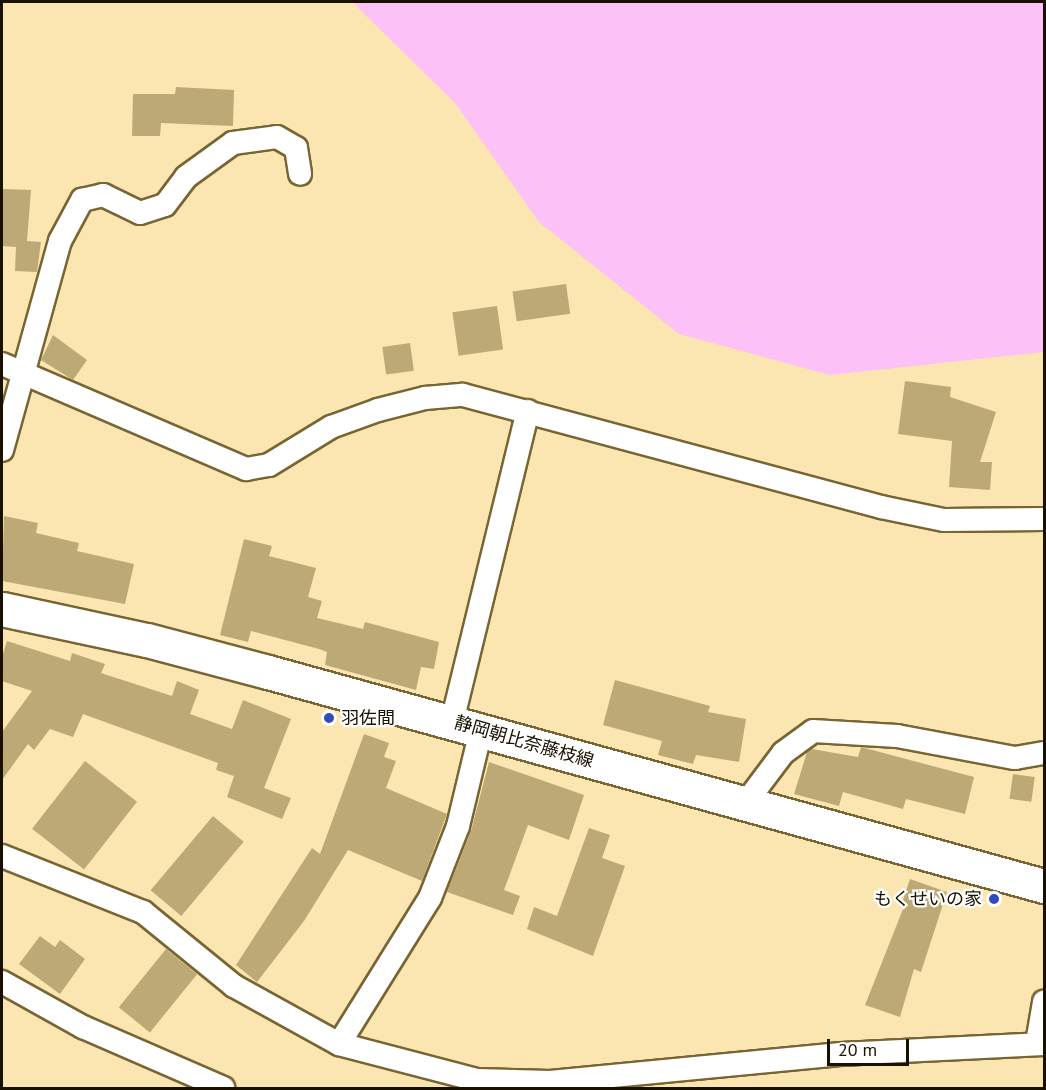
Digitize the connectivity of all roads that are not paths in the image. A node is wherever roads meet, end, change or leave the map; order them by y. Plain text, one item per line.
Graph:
1 (300, 174) dead end
2 (11, 369) edge
3 (528, 411) junction
4 (2, 450) edge
5 (1044, 519) edge
6 (2, 609) edge
7 (467, 726) junction
8 (1044, 753) edge
9 (744, 805) junction
10 (2, 856) edge
11 (1044, 886) edge
12 (2, 982) edge
13 (1044, 1002) edge
14 (1041, 1043) edge
15 (339, 1044) junction
16 (223, 1089) edge

1 - 2 street
2 - 3 street
2 - 4 street
3 - 5 street
3 - 7 street
6 - 7 main road, 静岡朝比奈藤枝線
7 - 9 main road, 静岡朝比奈藤枝線
7 - 15 street
8 - 9 street
9 - 11 main road, 静岡朝比奈藤枝線
10 - 15 street
12 - 16 street
13 - 14 street
14 - 15 street

